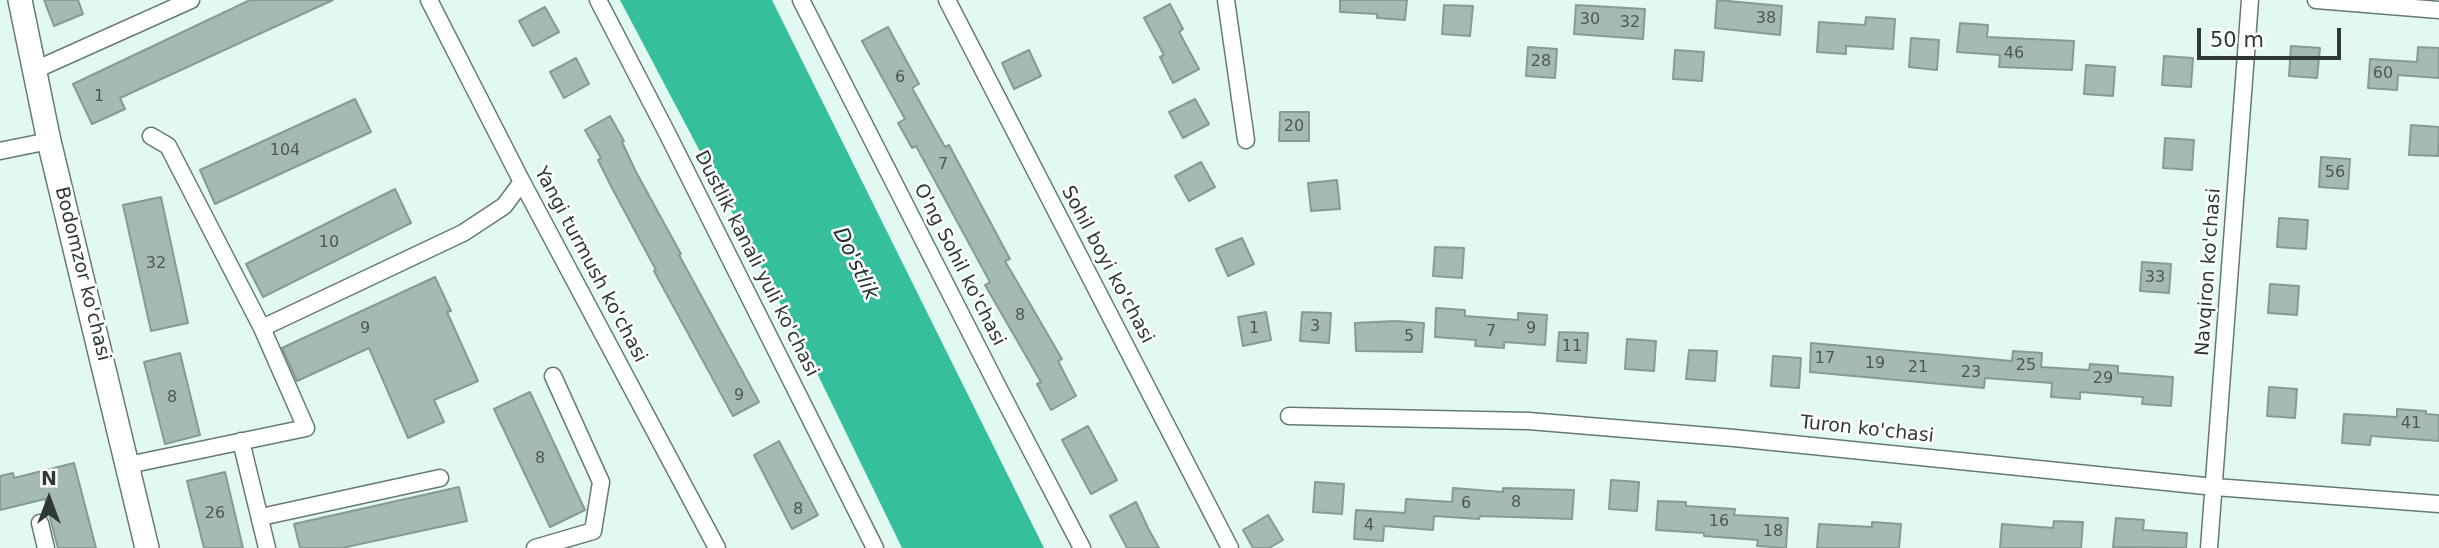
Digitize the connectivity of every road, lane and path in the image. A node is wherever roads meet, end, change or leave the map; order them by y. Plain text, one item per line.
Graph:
1 (20, 0) edge
2 (191, 0) edge
3 (429, 0) edge
4 (598, 0) edge
5 (801, 0) edge
6 (947, 0) edge
7 (1226, 0) edge
8 (2250, 0) edge
9 (2316, 0) edge
10 (2439, 10) edge
11 (35, 70) junction
12 (151, 136) dead end
13 (1246, 140) dead end
14 (49, 141) junction
15 (0, 151) edge
16 (522, 182) junction
17 (262, 328) junction
18 (553, 376) dead end
19 (1289, 416) dead end
20 (240, 441) junction
21 (128, 465) junction
22 (440, 478) dead end
23 (2215, 487) junction
24 (2439, 504) edge
25 (261, 517) junction
26 (40, 523) dead end
27 (47, 548) edge
28 (147, 548) edge
29 (267, 548) edge
30 (535, 548) edge
31 (717, 548) edge
32 (875, 548) edge
33 (1082, 548) edge
34 (1230, 548) edge
35 (2209, 548) edge

1 - 11 street, Bodomzor ko'chasi
2 - 11 street
3 - 16 street, Yangi turmush ko'chasi
4 - 32 street, Dustlik kanali yuli ko'chasi
5 - 33 street, O'ng Sohil ko'chasi
6 - 34 street, Sohil boyi ko'chasi
7 - 13 street
8 - 23 street, Navqiron ko'chasi
9 - 10 street
11 - 14 street, Bodomzor ko'chasi
12 - 17 street
14 - 15 street
14 - 21 street, Bodomzor ko'chasi
16 - 17 street
16 - 31 street, Yangi turmush ko'chasi
17 - 20 street
18 - 30 street
19 - 23 street, Turon ko'chasi
20 - 21 street
20 - 25 street
21 - 28 street, Bodomzor ko'chasi
22 - 25 street
23 - 24 street, Turon ko'chasi
23 - 35 street, Navqiron ko'chasi
25 - 29 street
26 - 27 street

